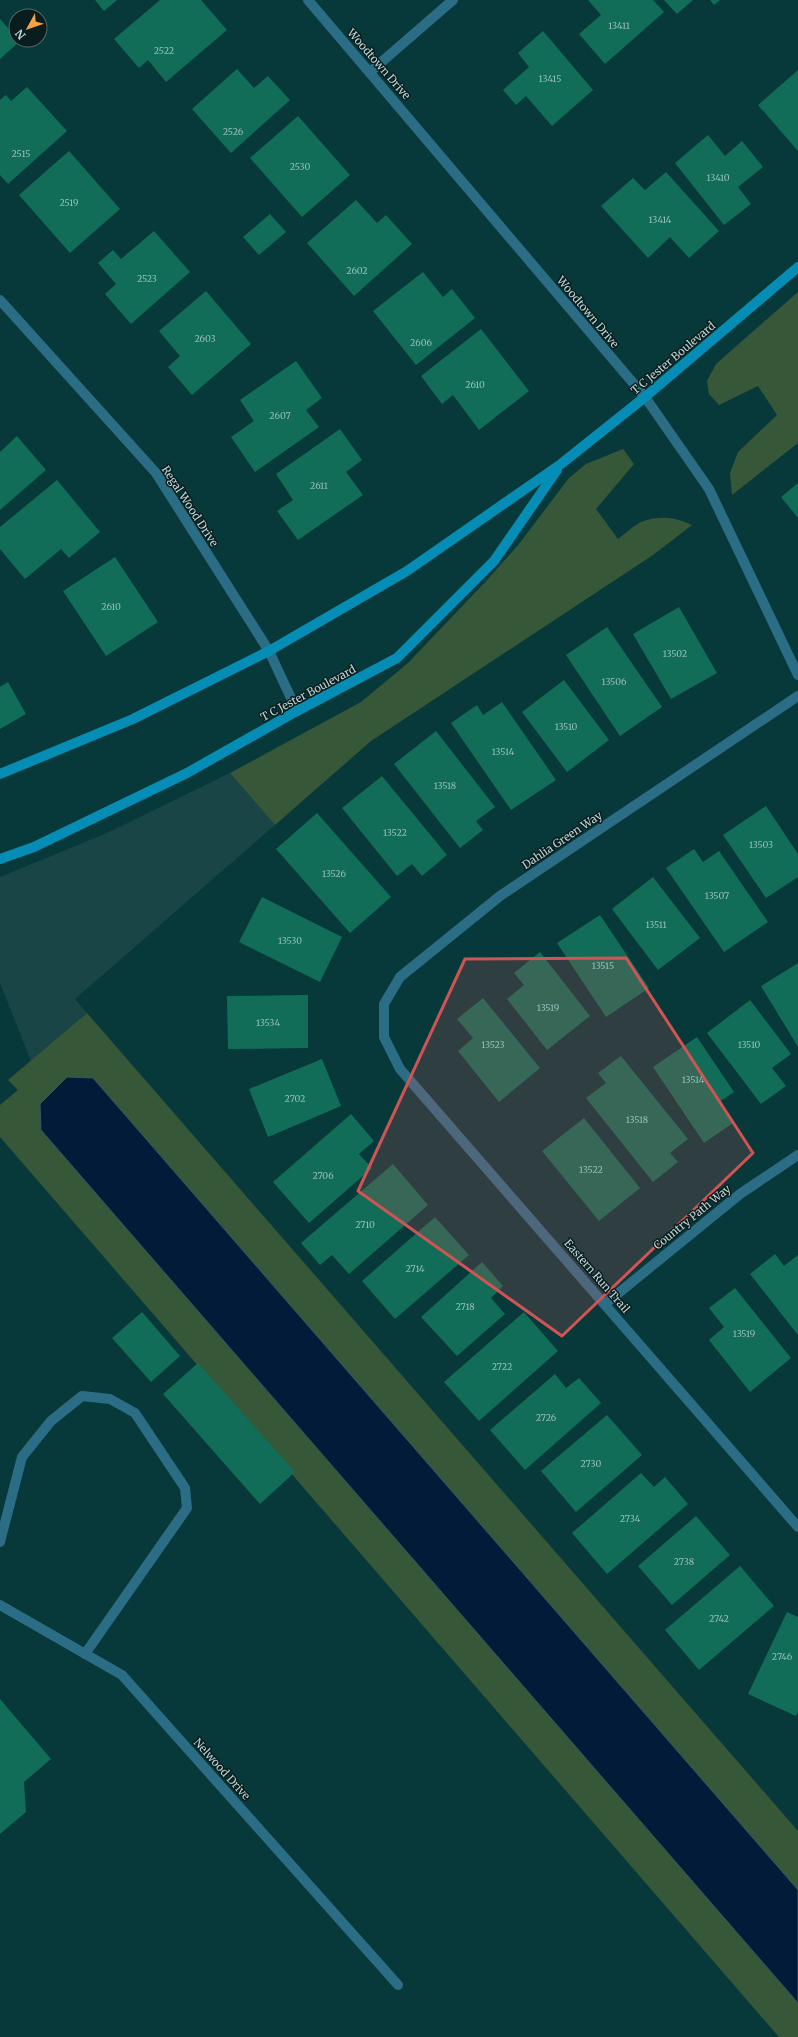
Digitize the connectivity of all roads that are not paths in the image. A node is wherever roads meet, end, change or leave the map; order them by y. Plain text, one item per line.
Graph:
1 (308, 0) edge
2 (453, 0) edge
3 (370, 72) junction
4 (798, 267) edge
5 (0, 300) edge
6 (645, 397) junction
7 (561, 464) junction
8 (269, 651) junction
9 (798, 675) edge
10 (798, 696) edge
11 (297, 711) junction
12 (0, 774) edge
13 (0, 858) edge
14 (384, 1037) joint
15 (798, 1155) edge
16 (605, 1304) junction
17 (798, 1527) edge
18 (0, 1542) edge
19 (0, 1605) edge
20 (85, 1654) junction
21 (398, 1985) dead end

1 - 3 street, Woodtown Drive
2 - 3 street
3 - 6 street, Woodtown Drive
4 - 6 street, T C Jester Boulevard
5 - 8 street, Regal Wood Drive
6 - 7 street, T C Jester Boulevard
6 - 9 street, Woodtown Drive
7 - 8 street, T C Jester Boulevard
7 - 11 street, T C Jester Boulevard
8 - 11 street, Regal Wood Drive
8 - 12 street, T C Jester Boulevard
10 - 14 street, Dahlia Green Way
11 - 13 street, T C Jester Boulevard
14 - 16 street, Eastern Run Trail
15 - 16 street, Country Path Way
16 - 17 street, Eastern Run Trail
18 - 20 street
19 - 20 street, Nelwood Drive
20 - 21 street, Nelwood Drive

